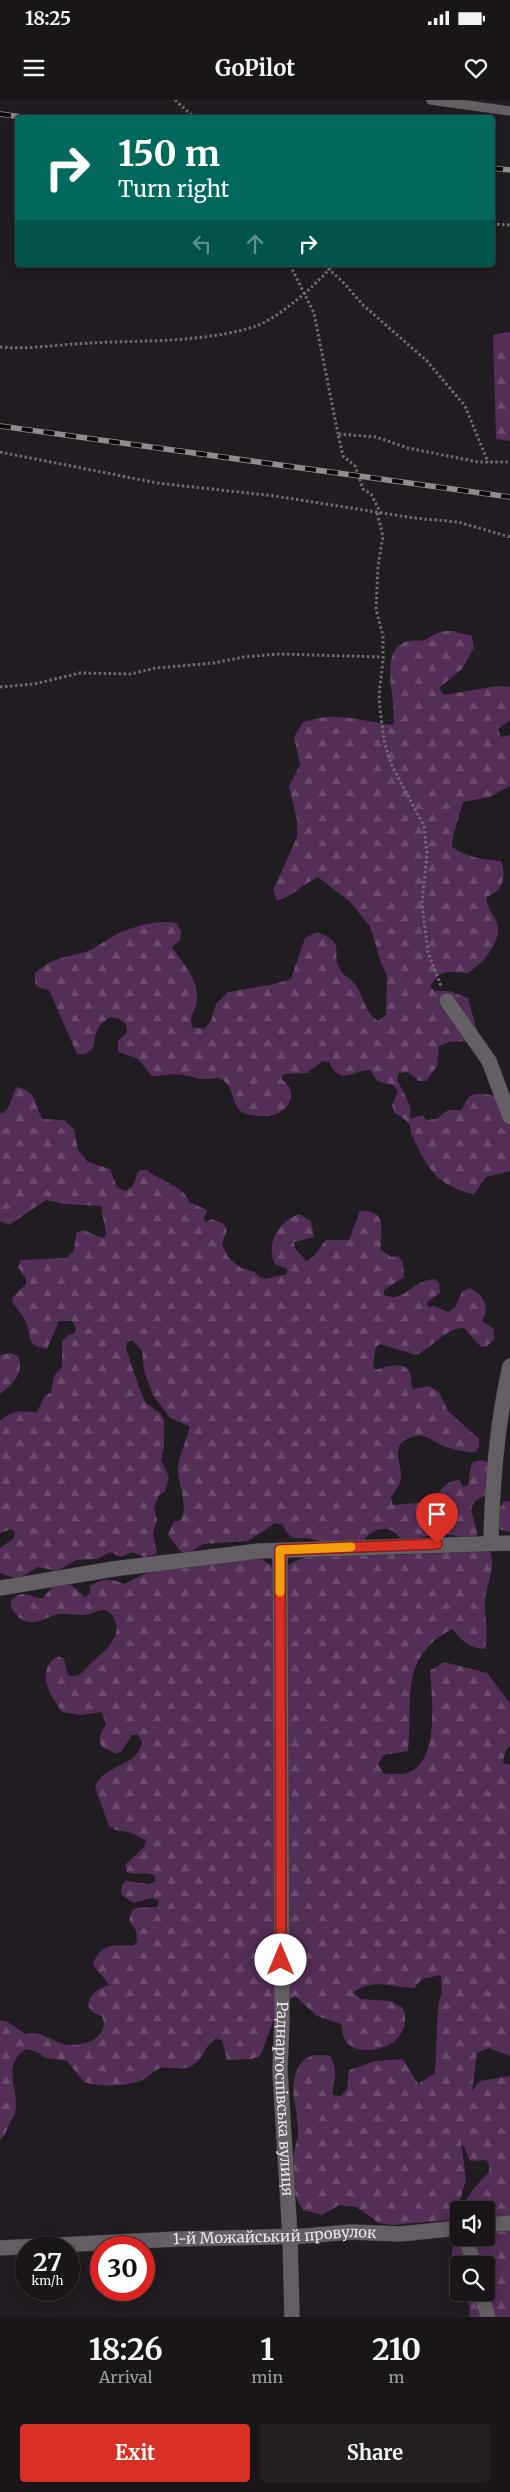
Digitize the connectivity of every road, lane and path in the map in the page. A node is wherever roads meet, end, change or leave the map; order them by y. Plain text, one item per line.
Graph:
1 (175, 100) edge
2 (431, 100) edge
3 (510, 111) edge
4 (192, 115) edge
5 (495, 224) edge
6 (510, 225) edge
7 (291, 267) edge
8 (326, 267) edge
9 (331, 267) edge
10 (0, 347) edge
11 (338, 434) junction
12 (0, 452) edge
13 (488, 462) junction
14 (510, 462) edge
15 (379, 514) junction
16 (510, 537) edge
17 (382, 657) junction
18 (0, 687) edge
19 (447, 1000) joint
20 (510, 1117) edge
21 (510, 1366) edge
22 (492, 1543) junction
23 (510, 1544) edge
24 (280, 1550) junction
25 (0, 1588) edge
26 (510, 2223) edge
27 (495, 2224) edge
28 (450, 2229) edge
29 (290, 2237) junction
30 (0, 2248) edge
31 (484, 2301) edge
32 (292, 2317) edge
33 (488, 2317) edge

1 - 4 path
2 - 3 lane
5 - 6 path
7 - 11 path
8 - 13 path
9 - 10 path
11 - 13 path
11 - 15 path
12 - 15 path
13 - 14 path
15 - 16 path
15 - 17 path
17 - 18 path
17 - 19 path
19 - 20 street
21 - 22 street
22 - 23 street
22 - 24 street
24 - 25 street
24 - 29 street, Раднаргоспівська вулиця
26 - 27 street
28 - 29 street, 1-й Можайський провулок
29 - 30 street, 1-й Можайський провулок
29 - 32 street, Раднаргоспівська вулиця
31 - 33 street

